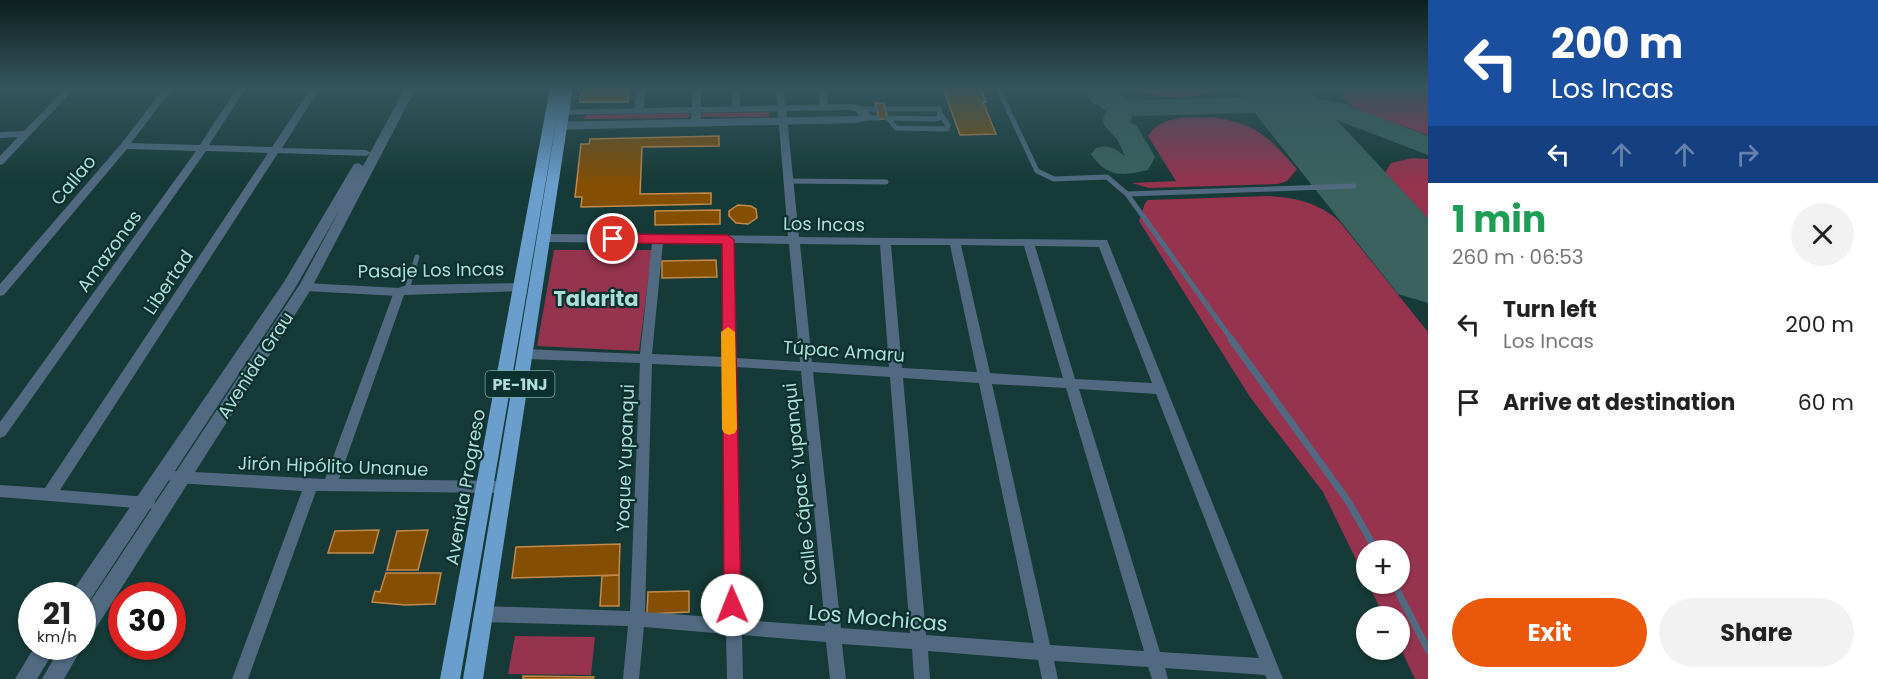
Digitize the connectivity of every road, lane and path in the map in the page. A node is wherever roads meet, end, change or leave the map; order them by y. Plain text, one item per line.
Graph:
1 (556, 119) joint
2 (41, 120) edge
3 (144, 120) edge
4 (221, 120) edge
5 (296, 120) edge
6 (384, 120) edge
7 (394, 120) edge
8 (588, 120) edge
9 (797, 120) edge
10 (889, 120) edge
11 (944, 120) edge
12 (1013, 120) edge
13 (782, 121) junction
14 (696, 122) joint
15 (27, 134) junction
16 (0, 135) edge
17 (124, 146) junction
18 (202, 148) junction
19 (277, 150) junction
20 (366, 153) junction
21 (0, 162) edge
22 (788, 181) junction
23 (886, 182) dead end
24 (1354, 186) dead end
25 (1127, 194) junction
26 (544, 238) junction
27 (658, 239) junction
28 (728, 240) junction
29 (795, 240) junction
30 (885, 241) junction
31 (955, 242) junction
32 (1028, 242) junction
33 (417, 257) dead end
34 (306, 287) junction
35 (522, 288) junction
36 (403, 291) junction
37 (0, 292) edge
38 (525, 354) junction
39 (646, 357) junction
40 (728, 362) junction
41 (807, 367) junction
42 (895, 372) junction
43 (984, 379) junction
44 (1072, 384) junction
45 (1161, 388) junction
46 (0, 432) edge
47 (162, 476) junction
48 (182, 478) junction
49 (311, 485) junction
50 (330, 485) junction
51 (504, 487) junction
52 (485, 488) junction
53 (0, 491) edge
54 (49, 494) junction
55 (143, 503) junction
56 (166, 504) junction
57 (1371, 540) edge
58 (90, 582) edge
59 (1399, 594) edge
60 (96, 611) edge
61 (483, 614) junction
62 (637, 619) junction
63 (733, 627) junction
64 (833, 635) junction
65 (919, 642) junction
66 (1428, 650) edge
67 (1043, 652) junction
68 (38, 660) edge
69 (64, 660) edge
70 (1154, 660) junction
71 (1272, 673) edge
72 (25, 679) edge
73 (52, 679) edge
74 (240, 679) edge
75 (450, 679) edge
76 (472, 679) edge
77 (631, 679) edge
78 (735, 679) edge
79 (838, 679) edge
80 (922, 679) edge
81 (1050, 679) edge
82 (1160, 679) edge

1 - 26 main road, Avenida Progreso / PE-1NJ
1 - 35 main road, Avenida Progreso / PE-1NJ
2 - 15 street
3 - 17 street, Callao
4 - 18 street, Amazonas
5 - 19 street, Libertad
6 - 20 street, Avenida Grau
7 - 34 street, Avenida Grau
8 - 14 street
9 - 13 street
10 - 11 lane
12 - 25 lane
13 - 14 street
13 - 22 street, Calle Cápac Yupanqui
15 - 16 street
15 - 21 street
17 - 18 street
17 - 37 street, Callao
18 - 19 street
18 - 46 street, Amazonas
19 - 20 street
19 - 54 street, Libertad
20 - 47 street, Avenida Grau
22 - 23 lane
22 - 29 street, Calle Cápac Yupanqui
24 - 25 lane
25 - 57 lane
26 - 27 street, Los Incas
26 - 38 main road, Avenida Progreso / PE-1NJ
27 - 28 street, Los Incas
27 - 39 street, Yoque Yupanqui
28 - 29 street, Los Incas
28 - 40 street
29 - 30 street, Los Incas
29 - 41 street, Calle Cápac Yupanqui
30 - 31 street, Los Incas
30 - 42 street
31 - 32 street, Los Incas
31 - 43 street
32 - 44 street
32 - 45 street, Los Incas
33 - 36 lane
34 - 36 street, Pasaje Los Incas
34 - 48 street, Avenida Grau
35 - 36 street, Pasaje Los Incas
35 - 52 main road, Avenida Progreso / PE-1NJ
36 - 50 street
38 - 39 street, Túpac Amaru
38 - 51 main road, Avenida Progreso / PE-1NJ
39 - 40 street, Túpac Amaru
39 - 62 street, Yoque Yupanqui
40 - 41 street, Túpac Amaru
40 - 63 street
41 - 42 street, Túpac Amaru
41 - 64 street, Calle Cápac Yupanqui
42 - 43 street, Túpac Amaru
42 - 65 street
43 - 44 street, Túpac Amaru
43 - 67 street
44 - 45 street, Túpac Amaru
44 - 70 street
45 - 71 street
47 - 48 street, Jirón Hipólito Unanue
47 - 55 street, Avenida Grau
48 - 49 street, Jirón Hipólito Unanue
48 - 56 street, Avenida Grau
49 - 50 street, Jirón Hipólito Unanue
49 - 74 street
50 - 52 street, Jirón Hipólito Unanue
51 - 52 street, Jirón Hipólito Unanue
51 - 61 main road, Avenida Progreso / PE-1NJ
52 - 75 main road, Avenida Progreso / PE-1NJ
53 - 54 street
54 - 55 street
55 - 56 street
55 - 58 street, Avenida Grau
56 - 60 street, Avenida Grau
59 - 66 lane
61 - 62 street, Los Mochicas
61 - 76 main road, Avenida Progreso / PE-1NJ
62 - 63 street, Los Mochicas
62 - 77 street, Yoque Yupanqui
63 - 64 street, Los Mochicas
63 - 78 street
64 - 65 street, Los Mochicas
64 - 79 street, Calle Cápac Yupanqui
65 - 67 street, Los Mochicas
65 - 80 street
67 - 70 street, Los Mochicas
67 - 81 street
68 - 72 street
69 - 73 street
70 - 71 street, Los Mochicas
70 - 82 street

